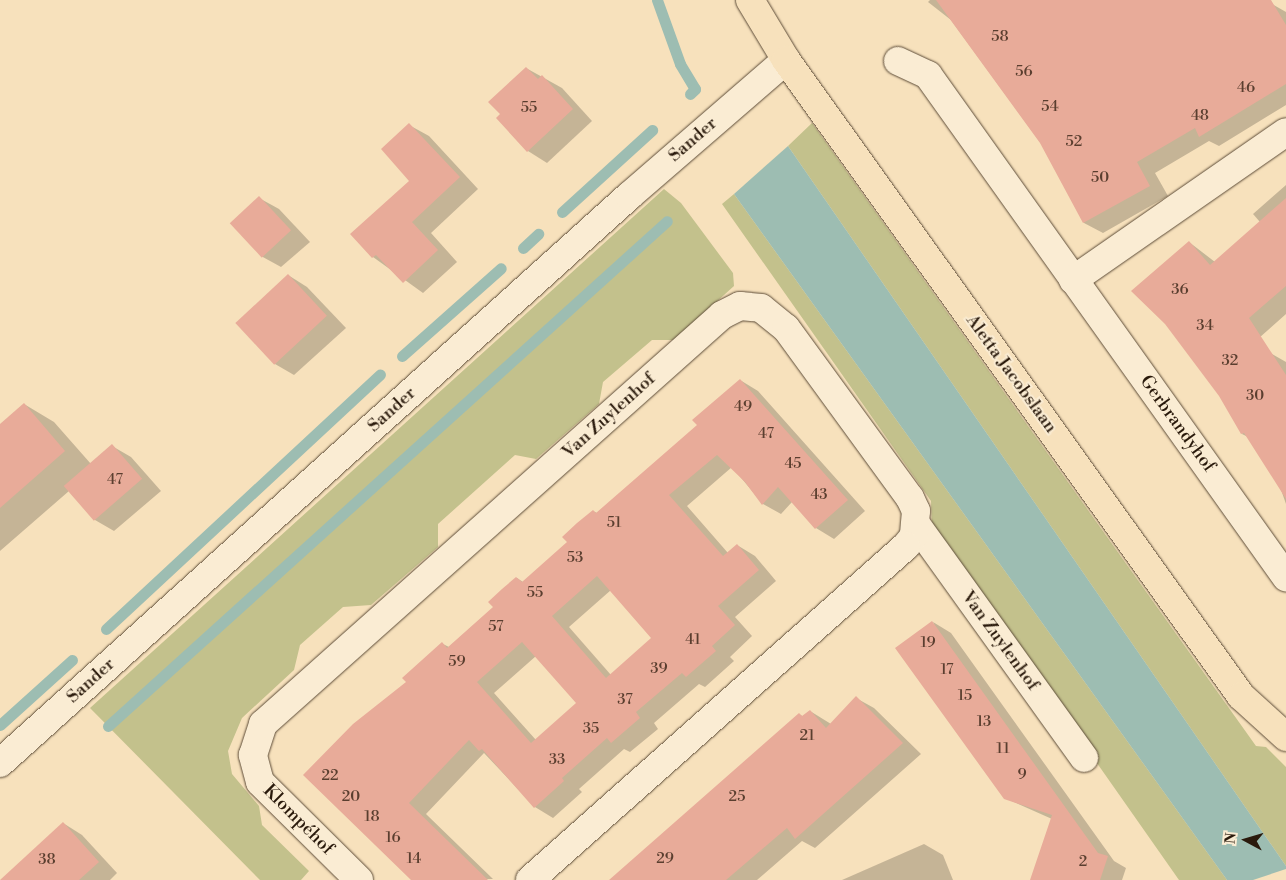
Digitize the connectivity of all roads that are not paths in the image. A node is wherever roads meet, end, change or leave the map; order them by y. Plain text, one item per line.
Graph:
1 (750, 0) edge
2 (786, 60) junction
3 (898, 61) dead end
4 (1286, 132) edge
5 (1074, 280) junction
6 (916, 524) junction
7 (1284, 570) edge
8 (264, 724) joint
9 (1286, 738) edge
10 (1084, 758) dead end
11 (0, 763) edge
12 (359, 880) edge
13 (530, 880) edge

1 - 2 main road, Aletta Jacobslaan
2 - 9 main road, Aletta Jacobslaan
2 - 11 street, Sander
3 - 5 street, Gerbrandyhof
4 - 5 street
5 - 7 street, Gerbrandyhof
6 - 8 street, Van Zuylenhof
6 - 10 street, Van Zuylenhof
6 - 13 street
8 - 12 street, Klompéhof

